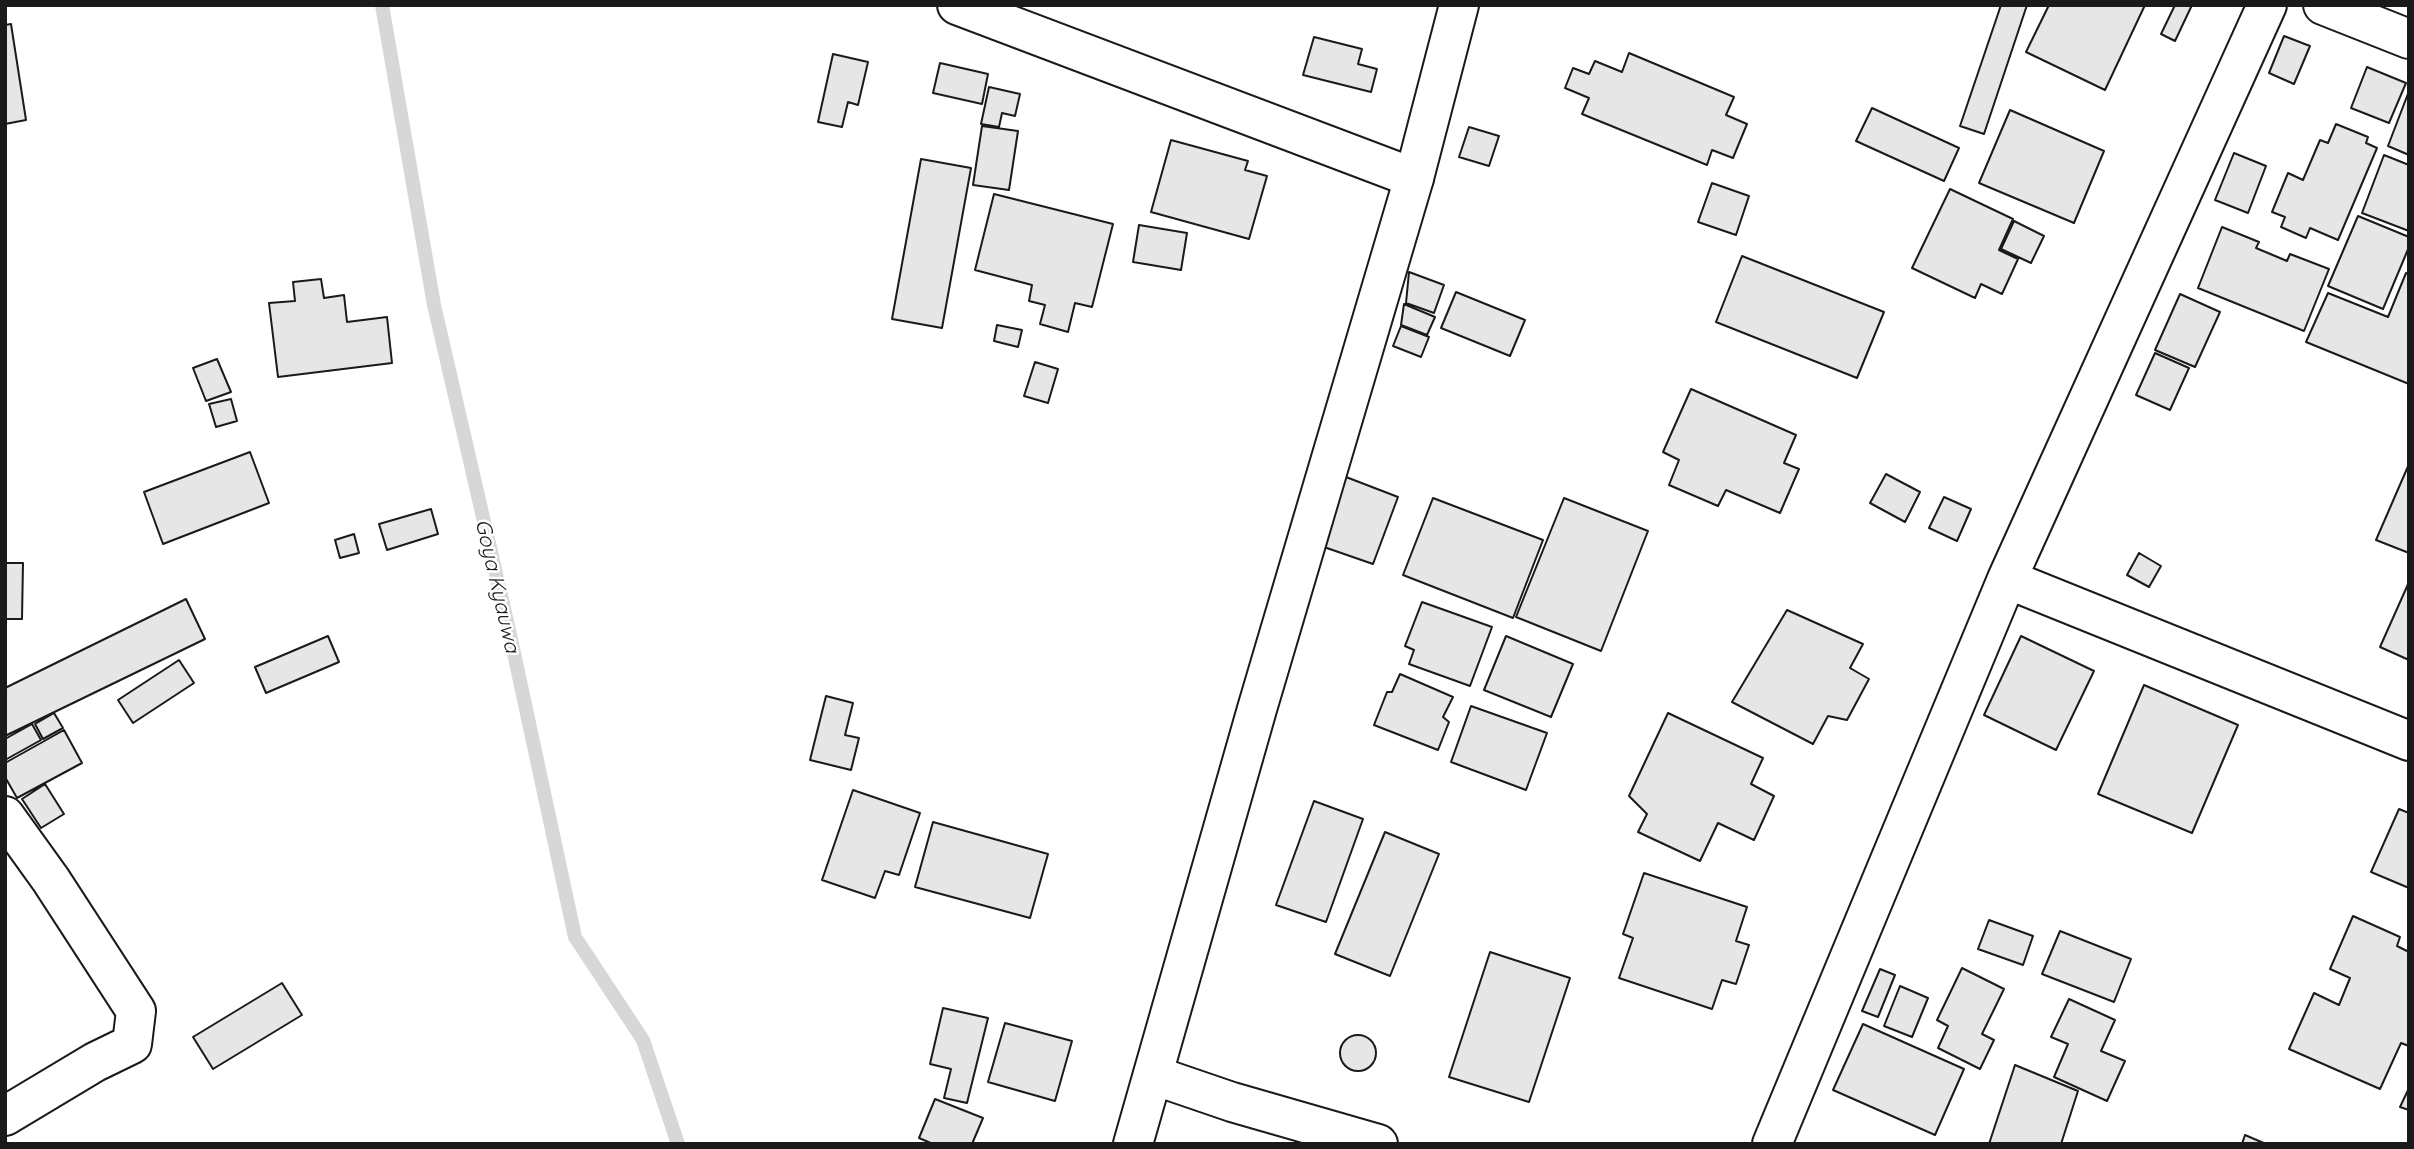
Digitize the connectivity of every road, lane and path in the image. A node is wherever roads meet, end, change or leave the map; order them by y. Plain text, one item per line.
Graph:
1 (957, 5) edge
2 (1460, 5) edge
3 (2267, 5) edge
4 (2323, 5) edge
5 (2409, 39) edge
6 (1414, 178) junction
7 (2007, 579) junction
8 (2409, 741) edge
9 (5, 816) edge
10 (1153, 1075) junction
11 (5, 1116) edge
12 (1133, 1144) edge
13 (1378, 1144) edge
14 (1772, 1144) edge

1 - 6 street
2 - 6 street
3 - 7 street
4 - 5 street
6 - 10 street
7 - 8 street
7 - 14 street
9 - 11 street
10 - 12 street
10 - 13 street

